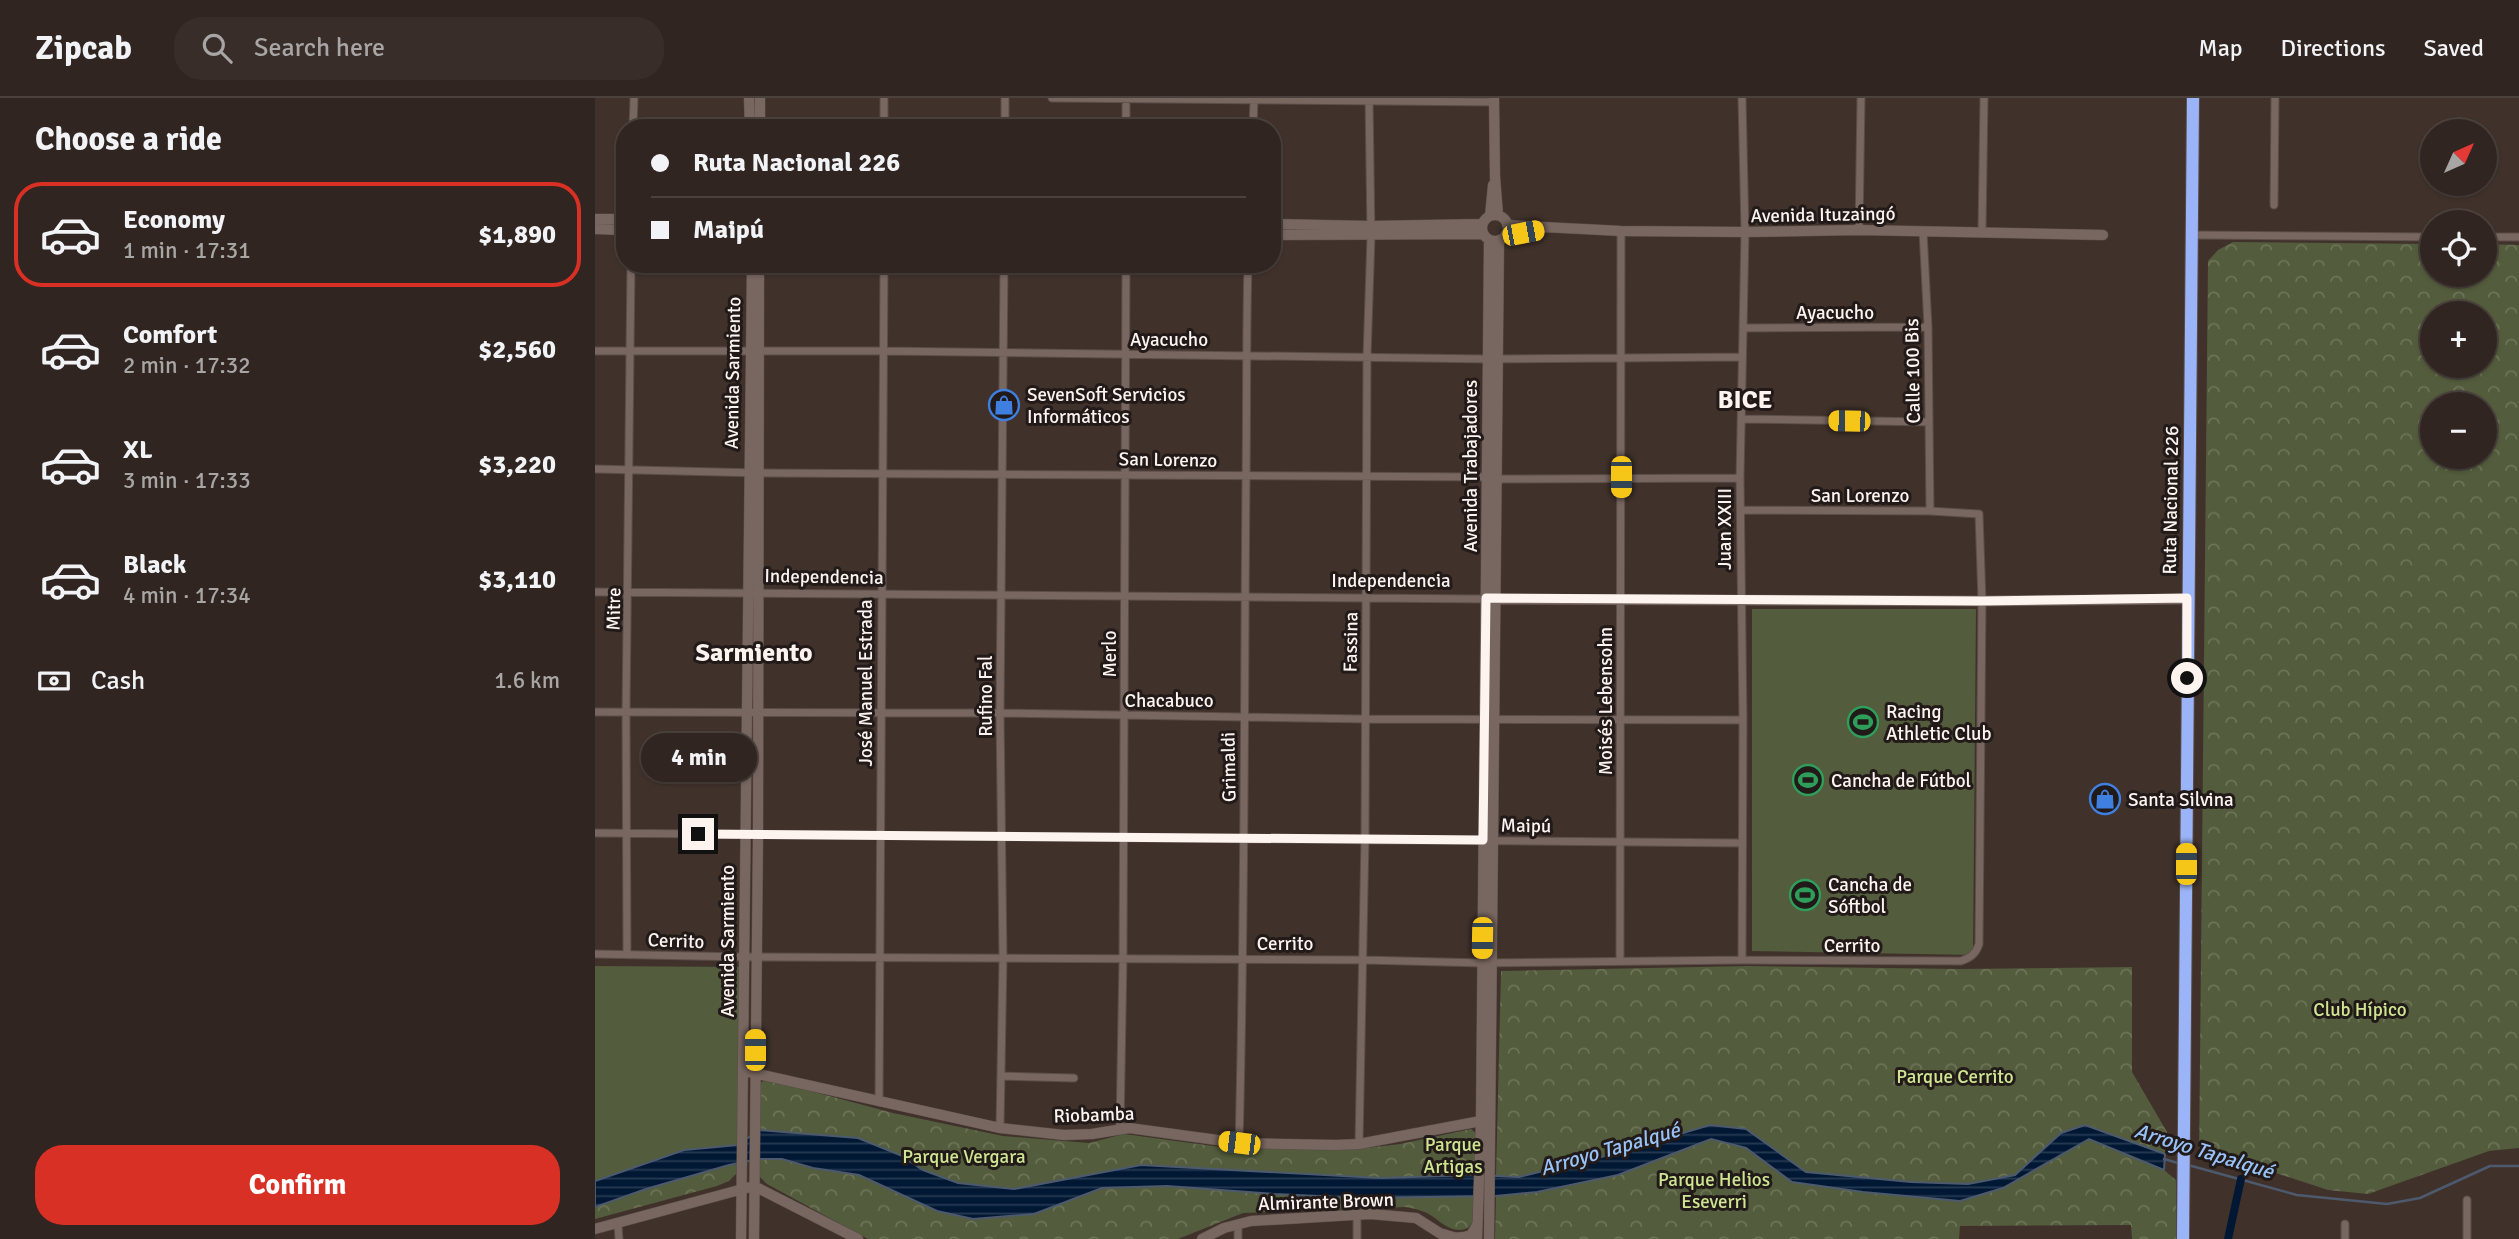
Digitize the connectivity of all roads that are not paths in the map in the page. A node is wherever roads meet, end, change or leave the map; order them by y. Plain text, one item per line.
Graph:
1 (633, 98) edge
2 (749, 98) edge
3 (760, 98) edge
4 (884, 98) edge
5 (1005, 98) edge
6 (1052, 98) edge
7 (1742, 98) edge
8 (1861, 98) edge
9 (1984, 98) edge
10 (2193, 98) edge
11 (2275, 98) edge
12 (1126, 99) edge
13 (1254, 99) edge
14 (1369, 99) edge
15 (1495, 100) edge
16 (633, 119) edge
17 (750, 119) edge
18 (761, 119) edge
19 (884, 119) edge
20 (1005, 119) edge
21 (1126, 119) edge
22 (1253, 119) edge
23 (2274, 205) dead end
24 (1494, 216) junction
25 (595, 219) edge
26 (616, 219) edge
27 (1281, 225) edge
28 (595, 229) edge
29 (616, 230) edge
30 (1859, 230) junction
31 (1371, 231) junction
32 (1621, 231) junction
33 (1923, 231) junction
34 (1982, 231) junction
35 (1745, 232) junction
36 (1494, 233) junction
37 (1281, 235) edge
38 (2103, 235) dead end
39 (2193, 236) junction
40 (2420, 237) edge
41 (2497, 237) edge
42 (2519, 237) edge
43 (631, 273) edge
44 (752, 273) edge
45 (759, 273) edge
46 (884, 273) edge
47 (1004, 273) edge
48 (1126, 273) edge
49 (1248, 273) edge
50 (1928, 327) junction
51 (1743, 328) junction
52 (595, 351) edge
53 (755, 351) junction
54 (884, 351) junction
55 (629, 352) junction
56 (1004, 353) junction
57 (1126, 355) junction
58 (1246, 355) junction
59 (1367, 357) junction
60 (1742, 358) junction
61 (1493, 359) junction
62 (1619, 359) junction
63 (1742, 419) junction
64 (1929, 422) junction
65 (595, 469) edge
66 (630, 469) junction
67 (753, 473) junction
68 (1001, 473) junction
69 (883, 474) junction
70 (1125, 474) junction
71 (1368, 476) junction
72 (1247, 477) junction
73 (1621, 477) junction
74 (1492, 478) junction
75 (1740, 478) junction
76 (1741, 510) junction
77 (1930, 511) junction
78 (595, 592) edge
79 (629, 593) junction
80 (753, 593) junction
81 (881, 594) junction
82 (1002, 595) junction
83 (1124, 596) junction
84 (1245, 597) junction
85 (1367, 597) junction
86 (1492, 598) junction
87 (1622, 598) junction
88 (2187, 598) junction
89 (1740, 600) junction
90 (1982, 601) junction
91 (595, 712) edge
92 (626, 713) junction
93 (752, 713) junction
94 (880, 713) junction
95 (1000, 713) junction
96 (1125, 715) junction
97 (1243, 716) junction
98 (1365, 719) junction
99 (1489, 719) junction
100 (1621, 719) junction
101 (1743, 720) junction
102 (595, 833) edge
103 (627, 833) junction
104 (745, 835) junction
105 (758, 836) junction
106 (880, 837) junction
107 (1003, 837) junction
108 (1365, 838) junction
109 (1124, 839) junction
110 (1245, 839) junction
111 (1489, 840) junction
112 (1620, 842) junction
113 (1742, 843) junction
114 (595, 954) edge
115 (627, 954) junction
116 (750, 957) junction
117 (880, 958) junction
118 (1003, 958) junction
119 (1123, 958) junction
120 (1244, 959) junction
121 (1364, 960) junction
122 (1742, 960) junction
123 (1620, 961) junction
124 (1482, 963) junction
125 (1493, 963) junction
126 (749, 1072) junction
127 (1001, 1076) junction
128 (1074, 1078) dead end
129 (879, 1102) junction
130 (1486, 1120) junction
131 (1000, 1128) junction
132 (1120, 1128) junction
133 (1239, 1143) junction
134 (1359, 1144) junction
135 (1486, 1145) junction
136 (754, 1181) junction
137 (741, 1190) junction
138 (2467, 1200) dead end
139 (1357, 1215) junction
140 (1477, 1221) junction
141 (1238, 1224) junction
142 (2345, 1224) dead end
143 (618, 1225) junction
144 (595, 1230) edge
145 (2183, 1234) edge
146 (1446, 1237) edge
147 (619, 1239) edge
148 (741, 1239) edge
149 (754, 1239) edge
150 (858, 1239) edge
151 (1202, 1239) edge
152 (1238, 1239) edge
153 (1357, 1239) edge
154 (1477, 1239) edge
155 (1489, 1239) edge
156 (2345, 1239) edge
157 (2467, 1239) edge

1 - 16 street
2 - 17 main road
3 - 18 main road
4 - 19 street
5 - 20 street
6 - 12 street
7 - 35 street, Juan XXIII
8 - 30 street
9 - 34 street
10 - 39 highway, Ruta Nacional 226
11 - 23 street
12 - 13 street
12 - 21 street
13 - 14 street
13 - 22 street
14 - 15 street
14 - 31 street, Fassina
15 - 24 main road
24 - 36 main road
24 - 36 main road
25 - 26 main road
27 - 31 main road, Avenida Ituzaingó
28 - 29 main road
30 - 33 main road, Avenida Ituzaingó
30 - 35 main road, Avenida Ituzaingó
31 - 36 main road, Avenida Ituzaingó
31 - 37 main road, Avenida Ituzaingó
31 - 59 street, Fassina
32 - 35 main road, Avenida Ituzaingó
32 - 36 main road, Avenida Ituzaingó
32 - 62 street, Moisés Lebensohn
33 - 34 main road, Avenida Ituzaingó
33 - 50 street, Calle 100 Bis
34 - 38 main road, Avenida Ituzaingó
35 - 51 street, Juan XXIII
36 - 61 main road, Avenida Trabajadores
39 - 40 street
39 - 88 highway, Ruta Nacional 226
41 - 42 street
43 - 55 street, Mitre
44 - 53 main road, Avenida Sarmiento
45 - 53 main road, Avenida Sarmiento
46 - 54 street, José Manuel Estrada
47 - 56 street, Rufino Fal
48 - 57 street, Merlo
49 - 58 street, Grimaldi
50 - 51 street, Ayacucho
50 - 64 street, Calle 100 Bis
51 - 60 street, Juan XXIII
52 - 55 street, Ayacucho
53 - 54 street, Ayacucho
53 - 55 street, Ayacucho
53 - 67 main road, Avenida Sarmiento
54 - 56 street, Ayacucho
54 - 69 street, José Manuel Estrada
55 - 66 street, Mitre
56 - 57 street, Ayacucho
56 - 68 street, Rufino Fal
57 - 58 street, Ayacucho
57 - 70 street, Merlo
58 - 59 street, Ayacucho
58 - 72 street, Grimaldi
59 - 61 street, Ayacucho
59 - 71 street, Fassina
60 - 62 street, Ayacucho
60 - 63 street, Juan XXIII
61 - 62 street, Ayacucho
61 - 74 main road, Avenida Trabajadores
62 - 73 street, Moisés Lebensohn
63 - 64 street
63 - 75 street, Juan XXIII
64 - 77 street, Calle 100 Bis
65 - 66 street, San Lorenzo
66 - 67 street, San Lorenzo
66 - 79 street, Mitre
67 - 69 street, San Lorenzo
67 - 80 main road, Avenida Sarmiento
68 - 69 street, San Lorenzo
68 - 70 street, San Lorenzo
68 - 82 street, Rufino Fal
69 - 81 street, José Manuel Estrada
70 - 72 street, San Lorenzo
70 - 83 street, Merlo
71 - 72 street, San Lorenzo
71 - 74 street, San Lorenzo
71 - 85 street, Fassina
72 - 84 street, Grimaldi
73 - 74 street, San Lorenzo
73 - 75 street, San Lorenzo
73 - 87 street, Moisés Lebensohn
74 - 86 main road, Avenida Trabajadores
75 - 76 street, Juan XXIII
76 - 77 street, San Lorenzo
76 - 89 street, Juan XXIII
77 - 90 street, San Lorenzo
78 - 79 street, Independencia
79 - 80 street, Independencia
79 - 92 street, Mitre
80 - 81 street, Independencia
80 - 93 main road, Avenida Sarmiento
81 - 82 street, Independencia
81 - 94 street, José Manuel Estrada
82 - 83 street, Independencia
82 - 95 street, Rufino Fal
83 - 84 street, Independencia
83 - 96 street, Merlo
84 - 85 street, Independencia
84 - 97 street, Grimaldi
85 - 86 street, Independencia
85 - 98 street, Fassina
86 - 87 main road, Independencia
86 - 99 main road, Avenida Trabajadores
87 - 89 main road, Independencia
87 - 100 street, Moisés Lebensohn
88 - 90 main road, Independencia
88 - 145 highway, Ruta Nacional 226
89 - 90 main road, Independencia
89 - 101 street, Juan XXIII
90 - 122 street, Cerrito
91 - 92 street, Chacabuco
92 - 93 street, Chacabuco
92 - 103 street, Mitre
93 - 94 street, Chacabuco
93 - 104 main road, Avenida Sarmiento
93 - 105 main road, Avenida Sarmiento
94 - 95 street, Chacabuco
94 - 106 street, José Manuel Estrada
95 - 96 street, Chacabuco
95 - 107 street, Rufino Fal
96 - 97 street, Chacabuco
96 - 109 street, Merlo
97 - 98 street, Chacabuco
97 - 110 street, Grimaldi
98 - 99 street, Chacabuco
98 - 108 street, Fassina
99 - 100 street, Chacabuco
99 - 111 main road, Avenida Trabajadores
100 - 101 street, Chacabuco
100 - 112 street, Moisés Lebensohn
101 - 113 street, Juan XXIII
102 - 103 street, Maipú
103 - 104 street, Maipú
103 - 115 street, Mitre
104 - 105 street, Maipú
104 - 116 main road, Avenida Sarmiento
105 - 106 street, Maipú
105 - 116 main road, Avenida Sarmiento
106 - 107 street, Maipú
106 - 117 street, José Manuel Estrada
107 - 109 street, Maipú
107 - 118 street, Rufino Fal
108 - 110 street, Maipú
108 - 111 street, Maipú
108 - 121 street, Fassina
109 - 110 street, Maipú
109 - 119 street, Merlo
110 - 120 street, Grimaldi
111 - 112 street, Maipú
111 - 124 main road, Avenida Trabajadores
111 - 125 main road, Avenida Trabajadores
112 - 113 street, Maipú
112 - 123 street, Moisés Lebensohn
113 - 122 street, Juan XXIII
114 - 115 street, Cerrito
115 - 116 street, Cerrito
116 - 117 street, Cerrito
116 - 126 main road, Avenida Sarmiento
117 - 118 street, Cerrito
117 - 129 street, José Manuel Estrada
118 - 119 street, Cerrito
118 - 127 street, Rufino Fal
119 - 120 street, Cerrito
119 - 132 street, Merlo
120 - 121 street, Cerrito
120 - 133 street, Grimaldi
121 - 124 street, Cerrito
121 - 134 street, Fassina
122 - 123 street, Cerrito
123 - 125 street, Cerrito
124 - 125 street, Cerrito
124 - 130 main road, Avenida Trabajadores
125 - 130 main road, Avenida Trabajadores
126 - 129 main road, Riobamba
126 - 136 main road, Avenida Sarmiento
126 - 137 main road, Avenida Sarmiento
127 - 128 street
127 - 131 street, Rufino Fal
129 - 131 main road, Riobamba
130 - 134 main road, Riobamba
130 - 135 main road, Avenida Trabajadores
131 - 132 main road, Riobamba
132 - 133 main road, Riobamba
133 - 134 main road, Riobamba
135 - 140 main road, Avenida Trabajadores
135 - 155 main road, Avenida Trabajadores
136 - 137 main road
136 - 149 main road, Avenida Sarmiento
136 - 150 main road
137 - 143 main road
137 - 148 main road, Avenida Sarmiento
138 - 157 street
139 - 141 main road, Almirante Brown
139 - 146 main road, Almirante Brown
139 - 153 street
140 - 146 main road
140 - 154 main road, Avenida Trabajadores
141 - 151 main road, Almirante Brown
141 - 152 street
142 - 156 street
143 - 144 main road
143 - 147 street

